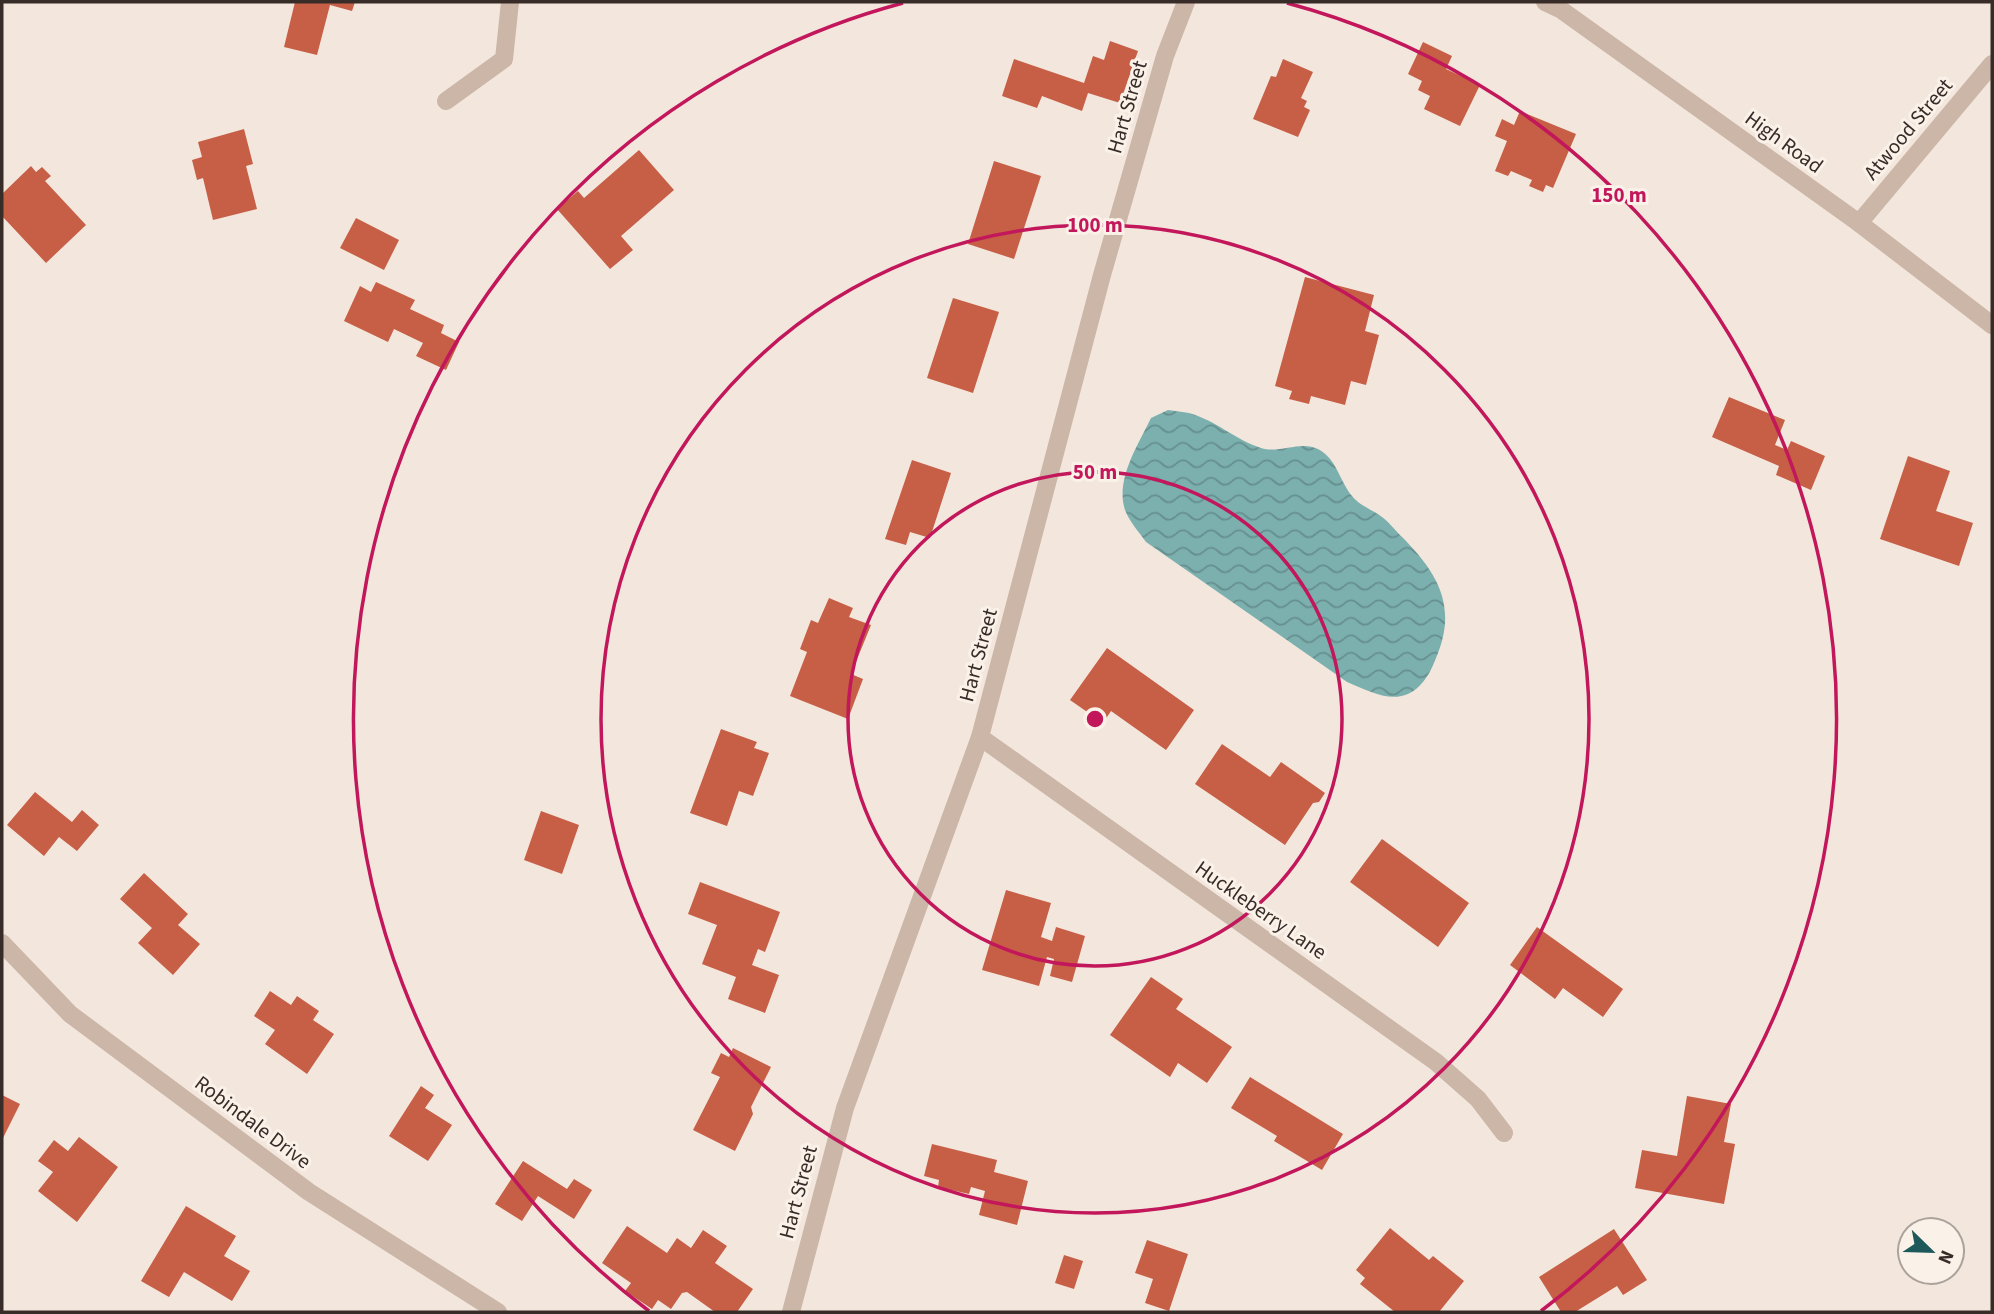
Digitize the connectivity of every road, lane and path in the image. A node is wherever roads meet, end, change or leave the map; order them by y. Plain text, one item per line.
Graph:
1 (510, 2) edge
2 (1186, 2) edge
3 (1545, 2) edge
4 (1992, 64) edge
5 (446, 101) dead end
6 (1859, 223) junction
7 (1992, 325) edge
8 (980, 737) junction
9 (2, 943) edge
10 (1504, 1133) dead end
11 (498, 1312) edge
12 (790, 1312) edge

1 - 5 street
2 - 8 street, Hart Street
3 - 6 street, High Road
4 - 6 street, Atwood Street
6 - 7 street, High Road
8 - 10 street, Huckleberry Lane
8 - 12 street, Hart Street
9 - 11 street, Robindale Drive

